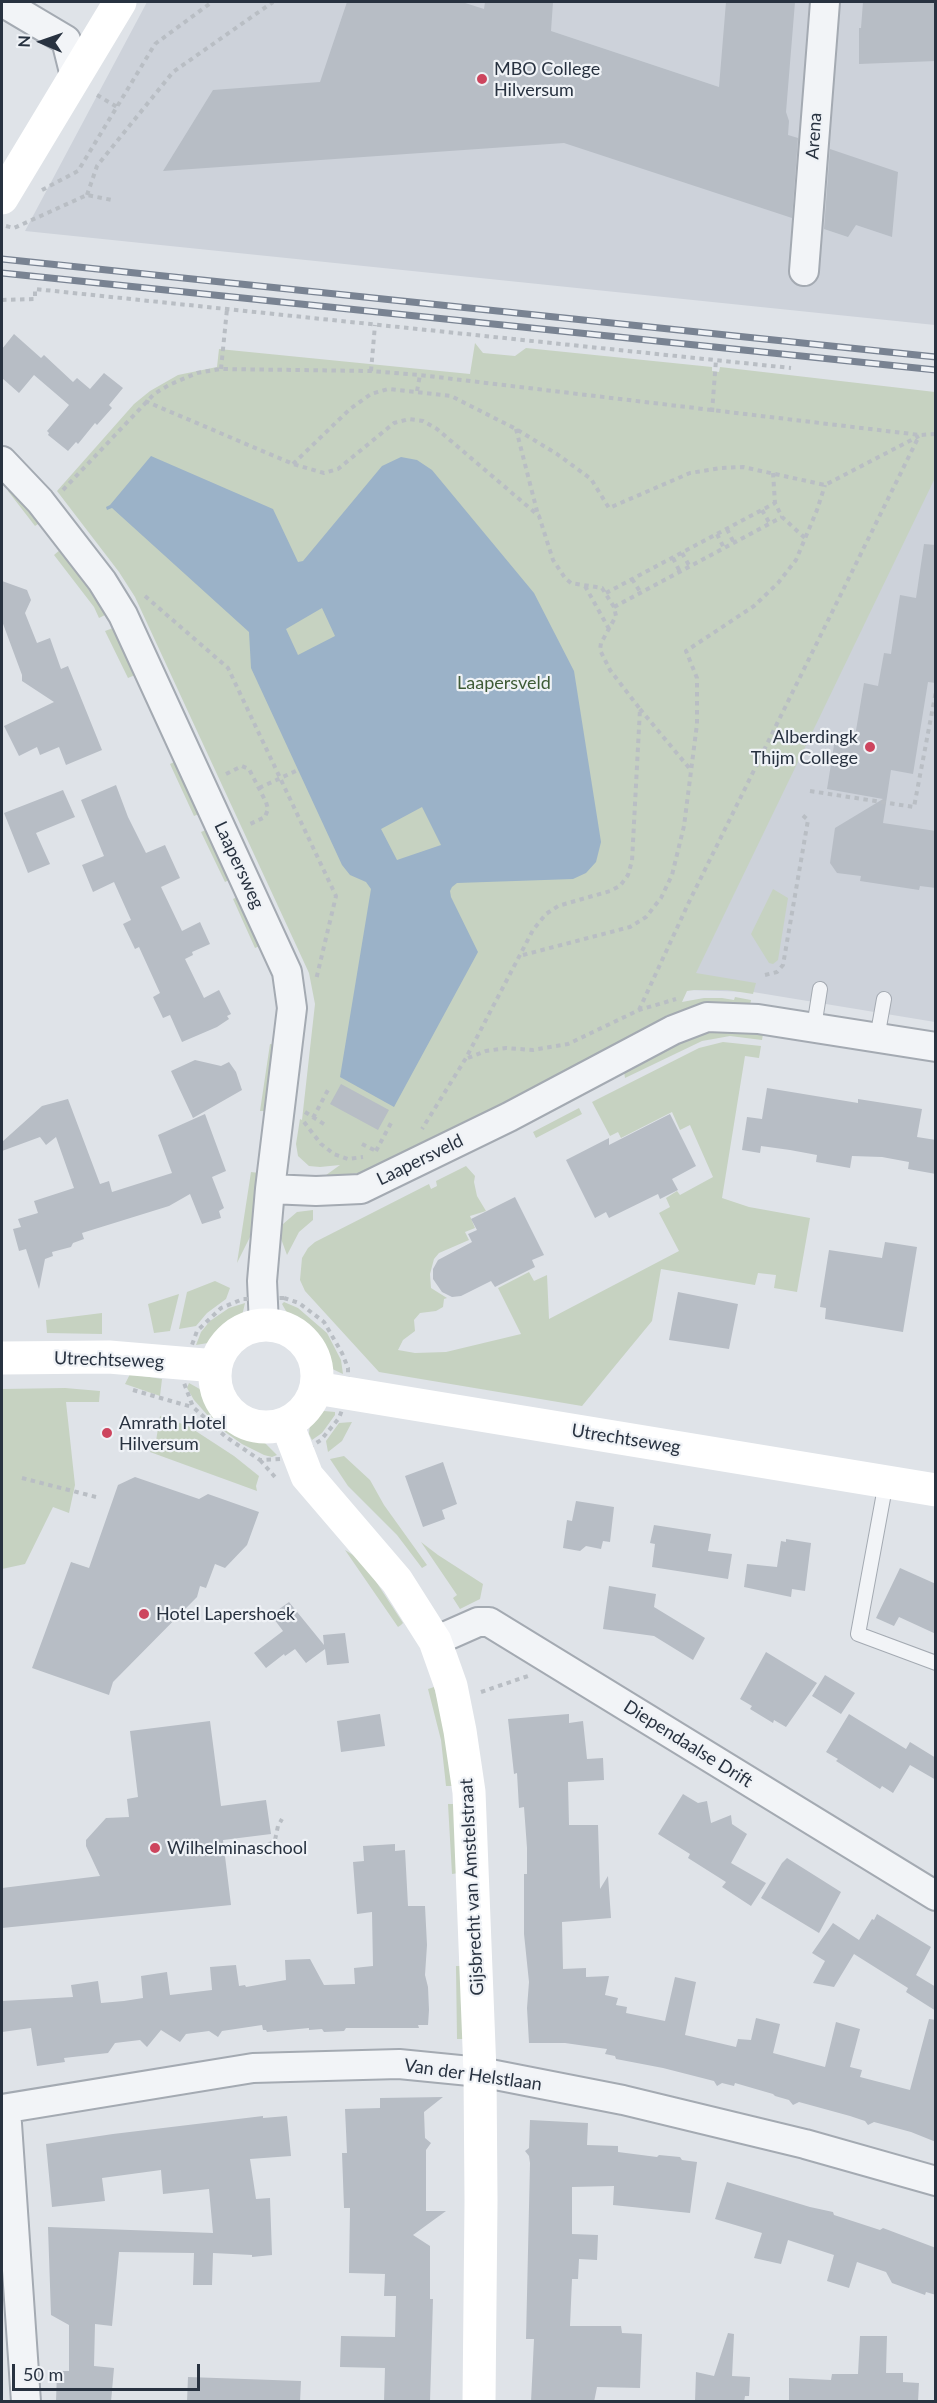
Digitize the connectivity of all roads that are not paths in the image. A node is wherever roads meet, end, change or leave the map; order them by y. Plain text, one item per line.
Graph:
1 (2, 2) edge
2 (120, 2) edge
3 (825, 2) edge
4 (75, 76) junction
5 (2, 198) edge
6 (804, 271) dead end
7 (2, 461) edge
8 (820, 989) dead end
9 (884, 999) dead end
10 (814, 1027) junction
11 (877, 1038) junction
12 (936, 1047) edge
13 (270, 1189) junction
14 (262, 1307) junction
15 (2, 1358) edge
16 (202, 1360) junction
17 (316, 1388) junction
18 (287, 1424) junction
19 (886, 1482) junction
20 (936, 1490) edge
21 (435, 1641) junction
22 (936, 1663) edge
23 (936, 1896) edge
24 (480, 2072) junction
25 (4, 2109) edge
26 (936, 2181) edge
27 (26, 2402) edge
28 (479, 2402) edge

1 - 4 street
2 - 4 main road
3 - 6 street, Arena
4 - 5 main road
7 - 13 street, Laapersweg
8 - 10 lane
9 - 11 lane
10 - 11 street, Laapersveld
10 - 13 street, Laapersveld
11 - 12 street, Laapersveld
13 - 14 street, Laapersweg
14 - 16 main road
14 - 17 main road
15 - 16 main road, Utrechtseweg
16 - 18 main road
17 - 18 main road
17 - 19 main road, Utrechtseweg
18 - 21 main road, Gijsbrecht van Amstelstraat
19 - 20 main road, Utrechtseweg
19 - 22 lane
21 - 23 street, Diependaalse Drift
21 - 24 main road, Gijsbrecht van Amstelstraat
24 - 25 street, Van der Helstlaan
24 - 26 street, Van der Helstlaan
24 - 28 main road, Gijsbrecht van Amstelstraat
25 - 27 street

